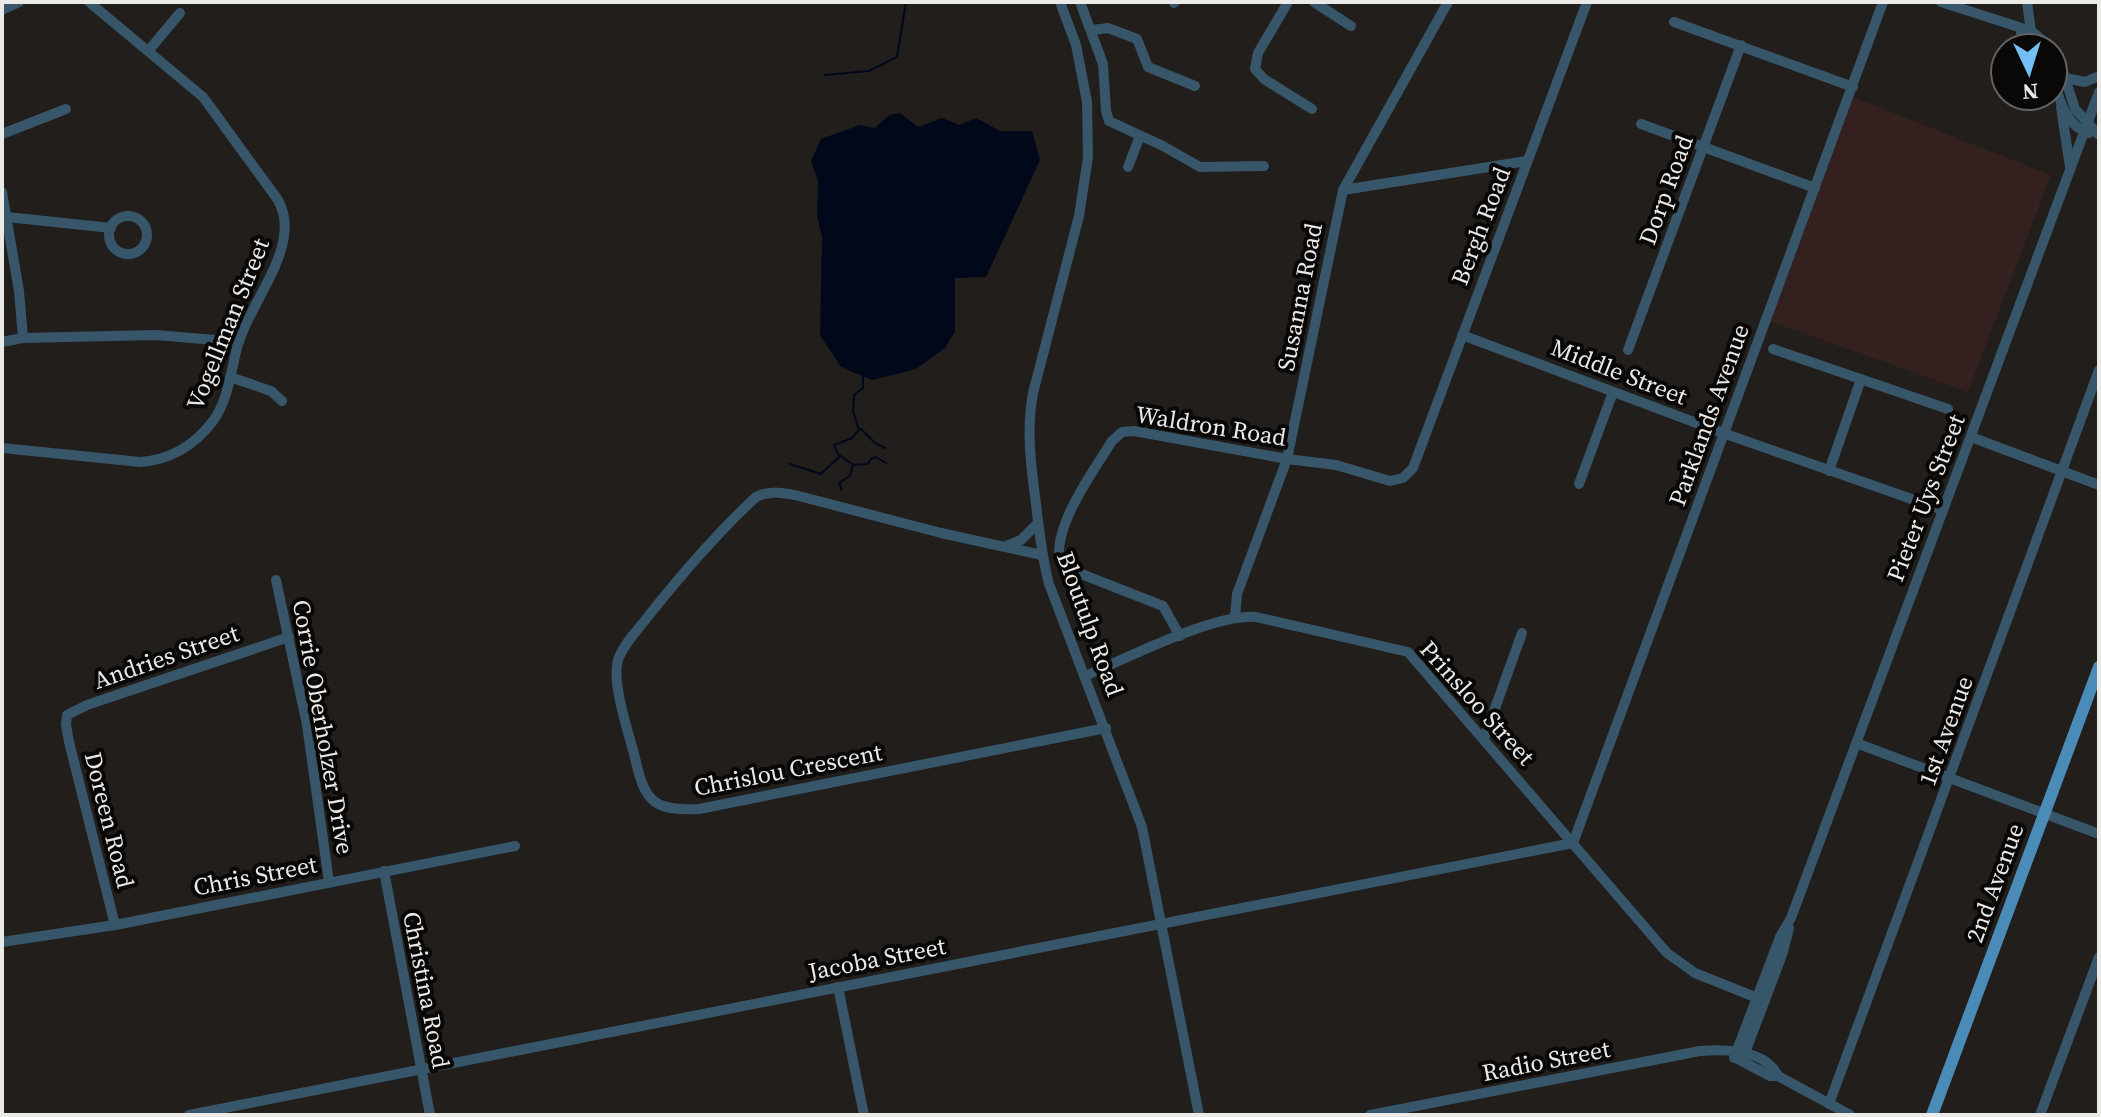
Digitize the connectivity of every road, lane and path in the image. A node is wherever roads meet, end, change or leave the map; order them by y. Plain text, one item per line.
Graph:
1 (19, 2) edge
2 (89, 2) edge
3 (1060, 2) edge
4 (1080, 2) edge
5 (1288, 2) edge
6 (1314, 2) edge
7 (1448, 2) edge
8 (1587, 2) edge
9 (1883, 2) edge
10 (1941, 2) edge
11 (2027, 2) edge
12 (2, 10) edge
13 (180, 13) dead end
14 (1674, 22) dead end
15 (1351, 26) dead end
16 (2013, 27) junction
17 (1092, 30) junction
18 (2031, 31) joint
19 (2019, 32) edge
20 (1741, 45) junction
21 (149, 50) junction
22 (2099, 76) edge
23 (2069, 79) edge
24 (1195, 86) dead end
25 (1853, 87) junction
26 (2069, 90) edge
27 (2099, 92) edge
28 (66, 109) dead end
29 (1312, 109) dead end
30 (2061, 112) edge
31 (2068, 112) edge
32 (1641, 124) dead end
33 (2083, 128) junction
34 (2064, 132) junction
35 (2, 134) edge
36 (2098, 135) edge
37 (1140, 136) junction
38 (1703, 147) junction
39 (1527, 161) junction
40 (1264, 166) dead end
41 (1128, 167) dead end
42 (2070, 169) junction
43 (1815, 188) junction
44 (1343, 190) junction
45 (2, 192) edge
46 (7, 217) junction
47 (111, 228) dead end
48 (1462, 335) junction
49 (23, 338) junction
50 (2, 342) edge
51 (239, 342) junction
52 (1773, 349) dead end
53 (1628, 350) dead end
54 (2099, 370) edge
55 (230, 377) junction
56 (1861, 379) junction
57 (1613, 392) junction
58 (282, 401) dead end
59 (1948, 409) dead end
60 (1723, 433) junction
61 (1971, 437) junction
62 (2, 448) edge
63 (1287, 459) junction
64 (1415, 464) joint
65 (2062, 470) junction
66 (1829, 471) junction
67 (1579, 484) dead end
68 (2099, 485) edge
69 (1943, 510) junction
70 (1038, 523) junction
71 (1004, 546) junction
72 (1042, 555) junction
73 (276, 580) dead end
74 (1235, 617) junction
75 (1522, 633) dead end
76 (1180, 636) junction
77 (289, 637) junction
78 (2099, 667) edge
79 (1085, 676) junction
80 (66, 725) joint
81 (1106, 728) junction
82 (1484, 739) junction
83 (1856, 743) junction
84 (1950, 780) junction
85 (2045, 813) junction
86 (2099, 834) edge
87 (1573, 843) junction
88 (515, 846) dead end
89 (384, 871) junction
90 (329, 882) junction
91 (1163, 923) junction
92 (115, 925) junction
93 (2, 942) edge
94 (2099, 957) edge
95 (838, 987) junction
96 (1761, 999) junction
97 (1737, 1055) junction
98 (421, 1069) junction
99 (1829, 1104) junction
100 (189, 1115) edge
101 (430, 1115) edge
102 (864, 1115) edge
103 (1199, 1115) edge
104 (1370, 1115) edge
105 (1850, 1115) edge
106 (1932, 1115) edge
107 (2040, 1115) edge

1 - 12 street
2 - 21 street, Vogellman Street
3 - 70 street, Bloutulp Road
4 - 17 street
5 - 29 street
6 - 15 street
7 - 44 street, Susanna Road
8 - 39 street, Bergh Road
9 - 25 street, Parklands Avenue
10 - 16 street
11 - 18 street
13 - 21 street
14 - 20 street
16 - 18 street
16 - 19 street
17 - 24 street
17 - 37 street
20 - 25 street
20 - 38 street, Dorp Road
21 - 51 street, Vogellman Street
22 - 23 street
25 - 43 street, Parklands Avenue
26 - 33 street
27 - 33 street, Pieter Uys Street
28 - 35 street
30 - 34 street
31 - 33 street
32 - 38 street
33 - 34 street
33 - 36 street
33 - 42 street, Pieter Uys Street
34 - 42 street
37 - 40 street
37 - 41 street
38 - 43 street
38 - 53 street, Dorp Road
39 - 44 street
39 - 48 street, Bergh Road
42 - 61 street, Pieter Uys Street
43 - 60 street, Parklands Avenue
44 - 63 street, Susanna Road
45 - 46 street
46 - 47 street
46 - 49 street
48 - 57 street, Middle Street
48 - 64 street, Bergh Road
49 - 50 street
49 - 51 street
51 - 55 street, Vogellman Street
52 - 56 street
54 - 65 street, 1st Avenue
55 - 58 street
55 - 62 street, Vogellman Street
56 - 59 street
56 - 66 street
57 - 60 street, Middle Street
57 - 67 street
60 - 66 street, Middle Street
60 - 87 street, Parklands Avenue
61 - 65 street
61 - 69 street, Pieter Uys Street
63 - 64 street, Waldron Road
63 - 74 street, Susanna Road
63 - 76 street, Waldron Road
65 - 68 street
65 - 84 street, 1st Avenue
66 - 69 street, Middle Street
69 - 83 street, Pieter Uys Street
70 - 71 street
70 - 72 street, Bloutulp Road
71 - 72 street, Chrislou Crescent
71 - 81 street, Chrislou Crescent
72 - 79 street, Bloutulp Road
73 - 77 street, Corrie Oberholzer Drive
74 - 76 street, Prinsloo Street
74 - 82 street, Prinsloo Street
75 - 82 street
76 - 79 street, Prinsloo Street
77 - 80 street, Andries Street
77 - 90 street, Corrie Oberholzer Drive
78 - 85 main road, 2nd Avenue
79 - 81 street, Bloutulp Road
80 - 92 street, Doreen Road
81 - 91 street, Bloutulp Road
82 - 87 street, Prinsloo Street
83 - 84 street
83 - 96 street, Pieter Uys Street
84 - 85 street
84 - 99 street, 1st Avenue
85 - 86 street
85 - 106 main road, 2nd Avenue
87 - 91 street, Jacoba Street
87 - 96 street, Prinsloo Street
88 - 89 street, Chris Street
89 - 90 street, Chris Street
89 - 98 street, Christina Road
90 - 92 street, Chris Street
91 - 95 street, Jacoba Street
91 - 103 street, Bloutulp Road
92 - 93 street, Chris Street
94 - 107 street
95 - 98 street, Jacoba Street
95 - 102 street
96 - 97 street, Pieter Uys Street
97 - 99 street
97 - 104 street, Radio Street
98 - 100 street, Jacoba Street
98 - 101 street, Christina Road
99 - 105 street

